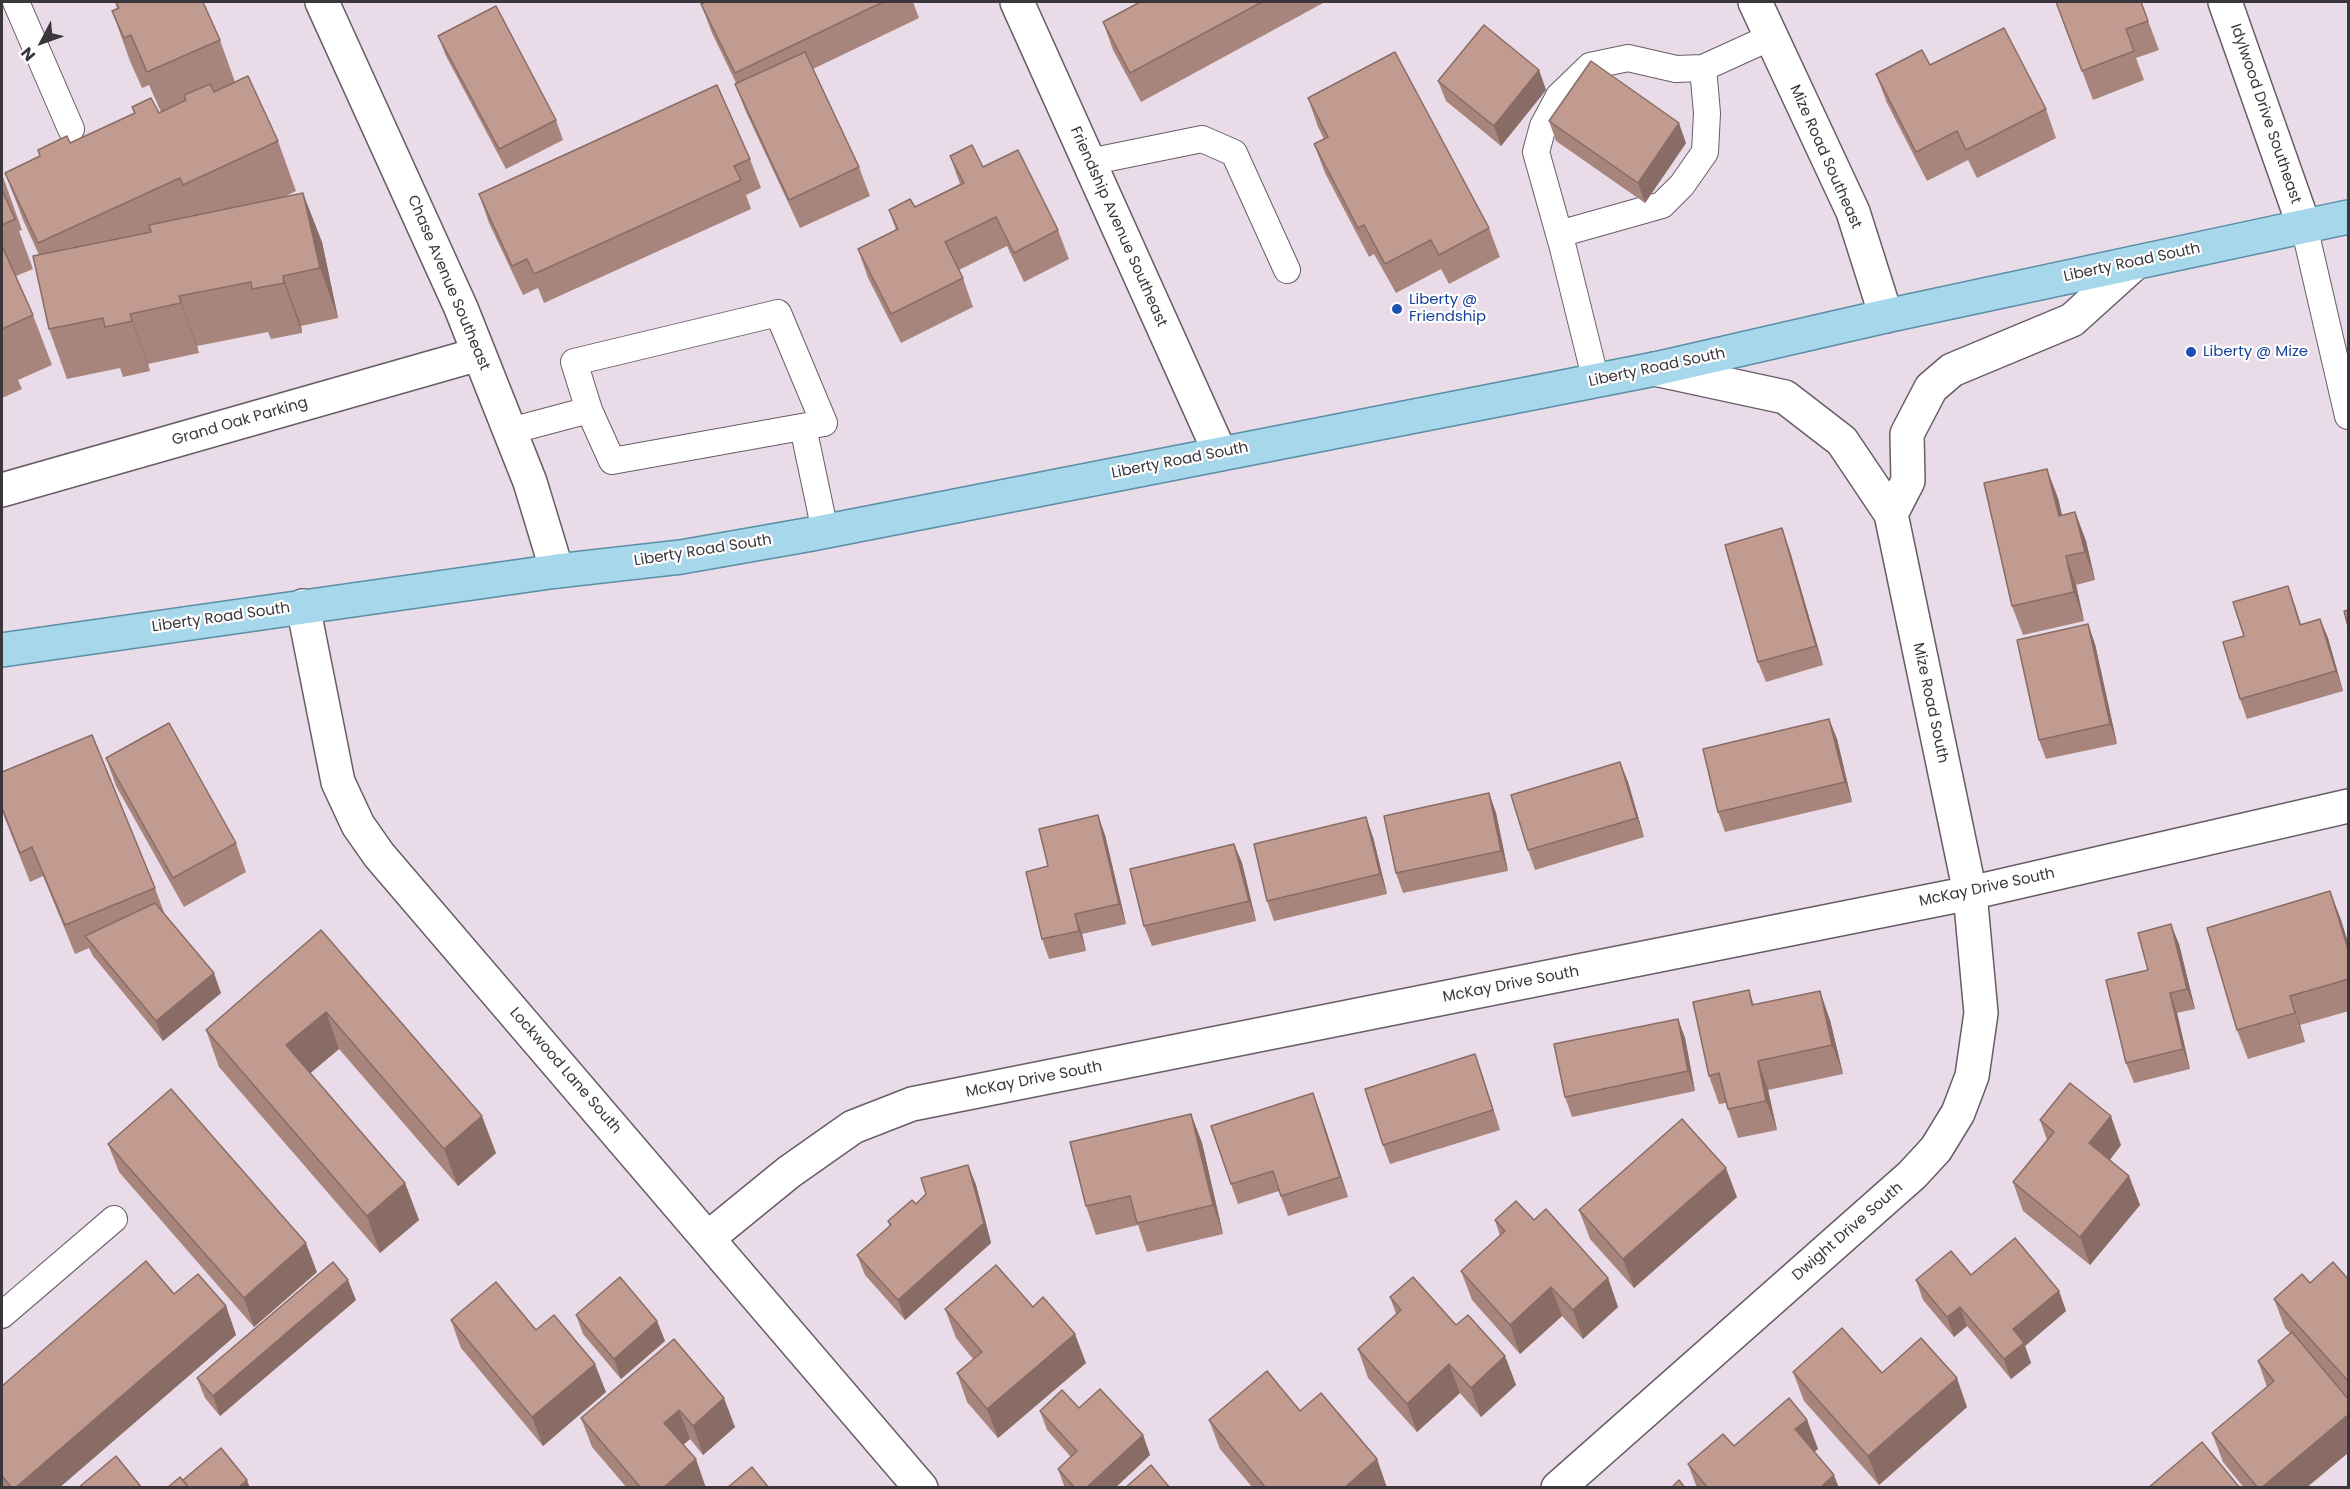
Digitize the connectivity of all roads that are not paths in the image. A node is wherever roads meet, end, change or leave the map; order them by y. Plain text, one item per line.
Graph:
1 (16, 2) edge
2 (322, 2) edge
3 (1017, 2) edge
4 (1755, 2) edge
5 (2226, 2) edge
6 (1771, 37) junction
7 (1703, 68) junction
8 (71, 129) dead end
9 (1089, 162) junction
10 (2349, 217) edge
11 (2304, 226) junction
12 (1559, 234) junction
13 (2135, 262) junction
14 (1287, 270) dead end
15 (1886, 316) junction
16 (479, 354) junction
17 (1655, 369) junction
18 (1596, 381) junction
19 (589, 410) junction
20 (2349, 416) edge
21 (803, 427) junction
22 (510, 431) junction
23 (1220, 453) junction
24 (2, 490) edge
25 (1891, 514) junction
26 (825, 531) junction
27 (557, 571) junction
28 (303, 606) junction
29 (2, 650) edge
30 (2349, 806) edge
31 (1970, 893) junction
32 (114, 1219) dead end
33 (708, 1238) junction
34 (2, 1315) edge
35 (921, 1488) edge
36 (1558, 1488) edge

1 - 8 lane
2 - 16 street, Chase Avenue Southeast
3 - 9 street, Friendship Avenue Southeast
4 - 6 street, Mize Road Southeast
5 - 11 street, Idylwood Drive Southeast
6 - 7 lane
6 - 15 street, Mize Road Southeast
7 - 12 lane
7 - 12 lane
9 - 14 lane
9 - 23 street, Friendship Avenue Southeast
10 - 11 main road, Liberty Road South
11 - 13 main road, Liberty Road South
11 - 20 lane
12 - 18 lane
13 - 15 main road, Liberty Road South
13 - 25 street
15 - 17 main road, Liberty Road South
16 - 22 street, Chase Avenue Southeast
16 - 24 street, Grand Oak Parking
17 - 18 main road, Liberty Road South
17 - 25 street, Mize Road South
18 - 23 main road, Liberty Road South
19 - 21 lane
19 - 21 lane
19 - 22 lane
21 - 26 lane
22 - 27 street, Chase Avenue Southeast
23 - 26 main road, Liberty Road South
25 - 31 street, Mize Road South
26 - 27 main road, Liberty Road South
27 - 28 main road, Liberty Road South
28 - 29 main road, Liberty Road South
28 - 33 street, Lockwood Lane South
30 - 31 street, McKay Drive South
31 - 33 street, McKay Drive South
31 - 36 street, Dwight Drive South
32 - 34 lane
33 - 35 street, Lockwood Lane South

